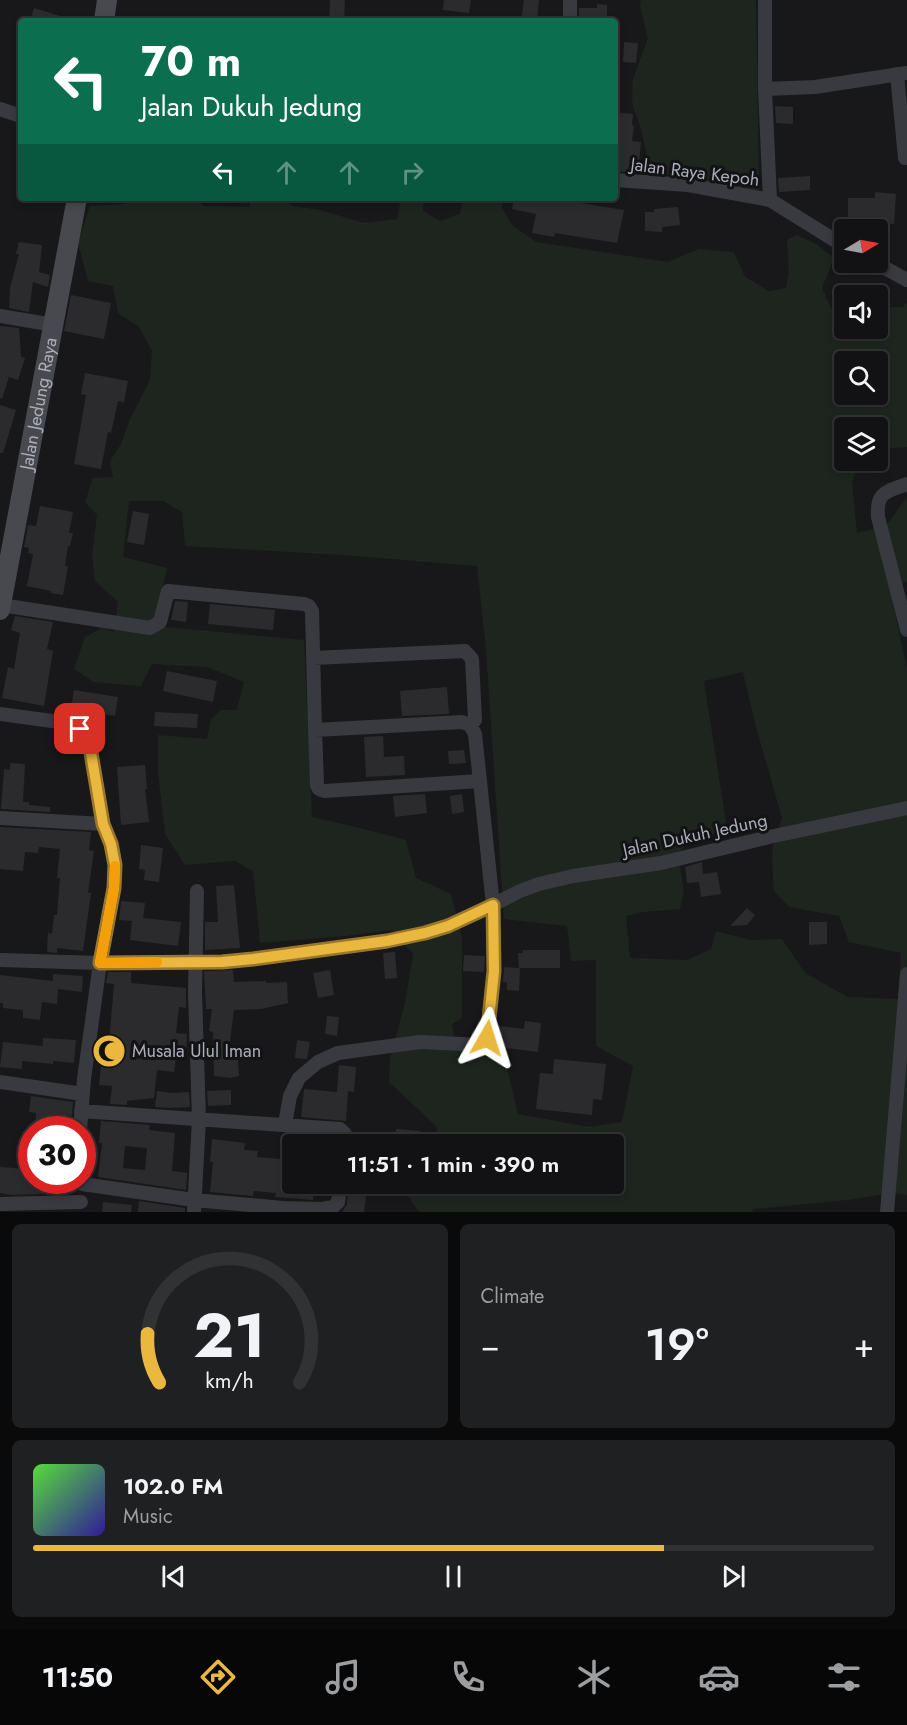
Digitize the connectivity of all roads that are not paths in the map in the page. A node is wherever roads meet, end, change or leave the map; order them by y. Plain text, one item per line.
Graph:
1 (107, 0) edge
2 (570, 0) edge
3 (765, 0) edge
4 (104, 18) edge
5 (570, 18) edge
6 (902, 74) edge
7 (765, 89) junction
8 (0, 109) edge
9 (18, 115) edge
10 (905, 158) dead end
11 (618, 180) edge
12 (770, 200) junction
13 (76, 201) edge
14 (834, 240) edge
15 (888, 270) edge
16 (907, 280) edge
17 (0, 316) edge
18 (54, 325) junction
19 (907, 484) edge
20 (1, 607) edge
21 (907, 630) edge
22 (313, 658) junction
23 (0, 714) edge
24 (470, 725) junction
25 (315, 730) junction
26 (480, 781) junction
27 (907, 808) edge
28 (0, 818) edge
29 (103, 824) junction
30 (197, 891) dead end
31 (493, 905) junction
32 (0, 960) edge
33 (194, 962) junction
34 (100, 963) junction
35 (907, 974) edge
36 (0, 1082) edge
37 (83, 1094) junction
38 (81, 1111) junction
39 (81, 1116) edge
40 (199, 1119) junction
41 (285, 1124) junction
42 (345, 1134) edge
43 (96, 1185) edge
44 (339, 1194) edge
45 (0, 1204) edge
46 (194, 1206) edge
47 (81, 1207) edge
48 (888, 1212) edge

1 - 4 street
2 - 5 street
3 - 7 street
6 - 7 street
6 - 10 street
7 - 12 street
8 - 9 street
11 - 12 street, Jalan Raya Kepoh
12 - 14 street
13 - 18 street, Jalan Jedung Raya
15 - 16 street
17 - 18 street
18 - 20 street, Jalan Jedung Raya
19 - 21 street
20 - 22 street
22 - 24 street
22 - 25 street
23 - 29 street
24 - 25 street
24 - 26 street
25 - 26 street
26 - 31 street
27 - 31 street, Jalan Dukuh Jedung
28 - 29 street
29 - 34 street
30 - 33 street
31 - 33 street, Jalan Dukuh Jedung
31 - 41 street
32 - 34 street, Jalan Dukuh Jedung
33 - 34 street, Jalan Dukuh Jedung
33 - 40 street
34 - 37 street
35 - 48 street
36 - 37 street
37 - 38 street
38 - 39 street
38 - 40 street
40 - 41 street
40 - 46 street
41 - 42 street
43 - 46 street
44 - 46 street
45 - 47 street

